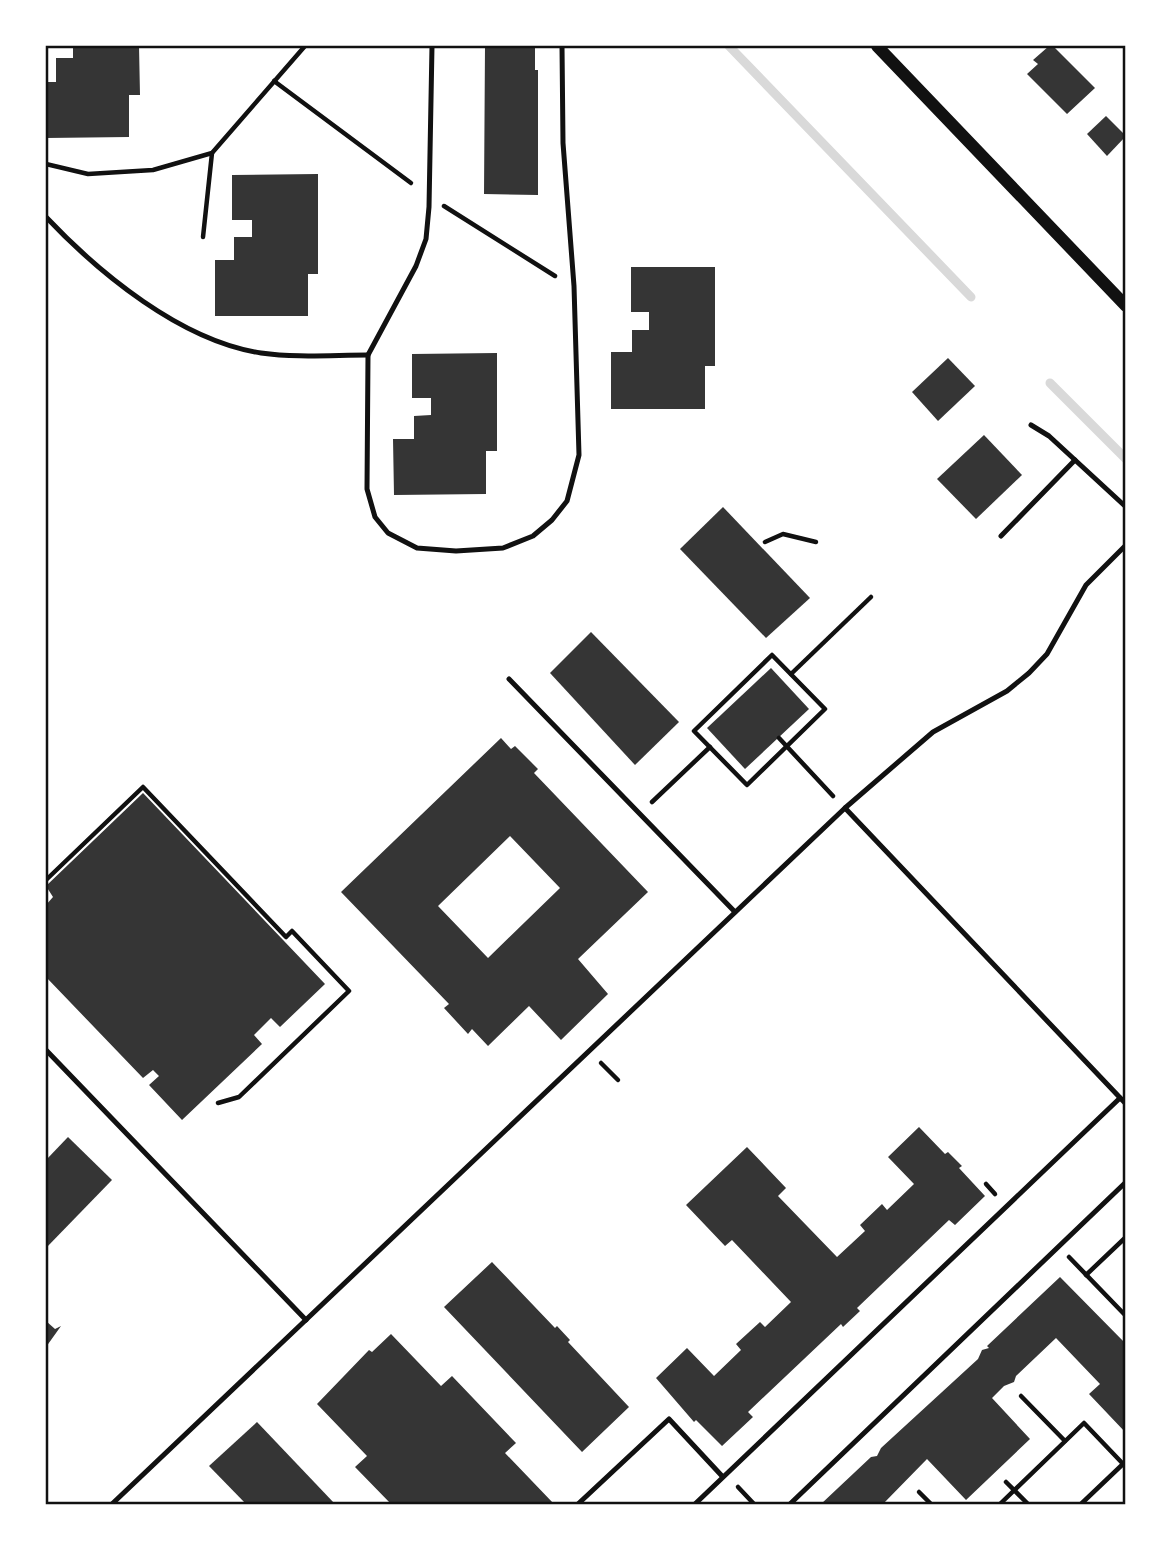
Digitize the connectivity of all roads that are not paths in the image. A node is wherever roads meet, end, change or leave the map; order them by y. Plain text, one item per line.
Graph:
1 (432, 46) edge
2 (562, 46) edge
3 (877, 46) edge
4 (46, 217) edge
5 (1125, 306) edge
6 (368, 355) junction
7 (1031, 425) dead end
8 (1075, 460) junction
9 (1125, 507) edge
10 (1001, 536) dead end
11 (1125, 545) edge
12 (509, 679) dead end
13 (845, 808) junction
14 (735, 912) junction
15 (46, 1050) edge
16 (1119, 1098) junction
17 (1125, 1104) edge
18 (1125, 1182) edge
19 (306, 1320) junction
20 (722, 1476) junction
21 (112, 1504) edge
22 (578, 1504) edge
23 (695, 1504) edge
24 (790, 1504) edge

1 - 6 lane
2 - 6 lane
3 - 5 street
4 - 6 lane
7 - 8 lane
8 - 9 lane
8 - 10 lane
11 - 13 lane
12 - 14 lane
13 - 14 lane
13 - 16 lane
14 - 19 lane
15 - 19 lane
16 - 17 lane
16 - 20 lane
18 - 24 lane
19 - 21 lane
20 - 22 lane
20 - 23 lane

